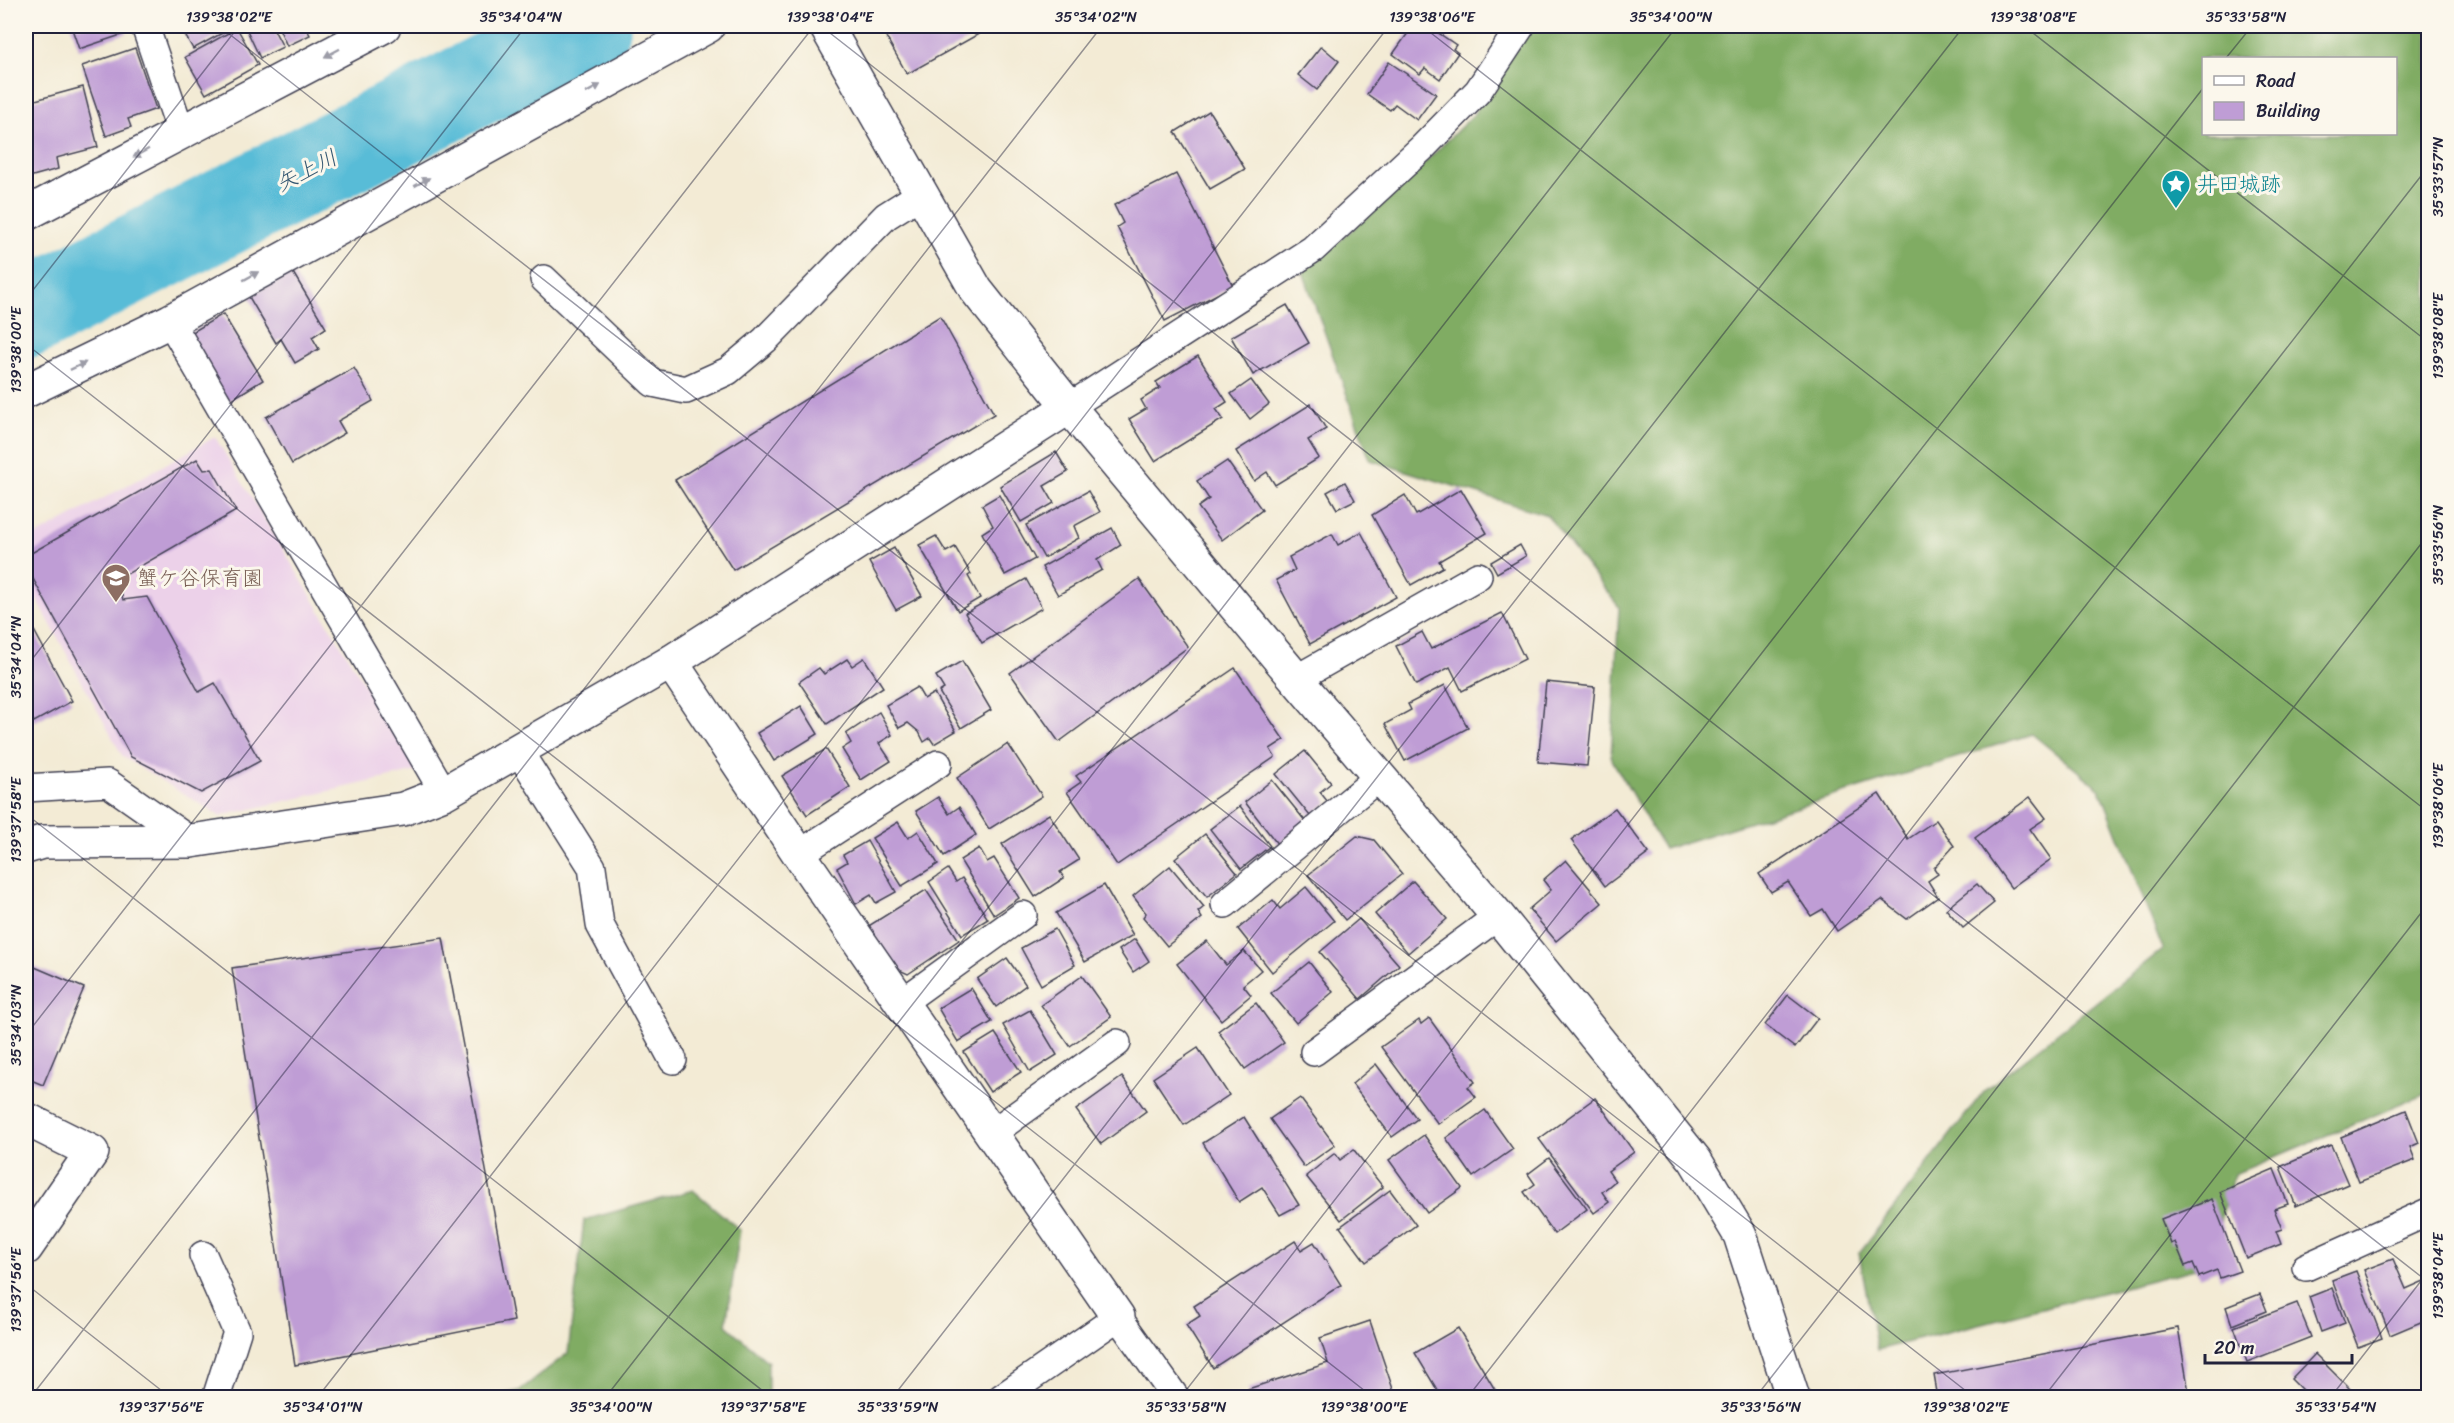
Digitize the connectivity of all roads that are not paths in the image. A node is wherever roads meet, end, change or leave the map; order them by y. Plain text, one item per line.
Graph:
1 (145, 26) edge
2 (384, 26) edge
3 (708, 26) edge
4 (826, 26) edge
5 (1521, 26) edge
6 (181, 132) junction
7 (921, 194) junction
8 (26, 214) edge
9 (544, 279) dead end
10 (170, 321) junction
11 (26, 391) edge
12 (1069, 407) junction
13 (1478, 576) dead end
14 (671, 662) junction
15 (1296, 679) junction
16 (518, 750) junction
17 (938, 764) dead end
18 (1379, 777) junction
19 (26, 788) edge
20 (444, 793) junction
21 (191, 841) junction
22 (26, 847) edge
23 (798, 854) junction
24 (1225, 904) dead end
25 (1023, 915) dead end
26 (1498, 916) junction
27 (901, 1003) junction
28 (1116, 1043) dead end
29 (1314, 1052) dead end
30 (673, 1060) dead end
31 (26, 1119) edge
32 (992, 1133) junction
33 (2428, 1212) edge
34 (26, 1248) edge
35 (203, 1255) dead end
36 (2306, 1267) dead end
37 (1118, 1317) junction
38 (216, 1398) edge
39 (1001, 1398) edge
40 (1176, 1398) edge
41 (1793, 1398) edge

1 - 6 lane
2 -> 6 street
10 -> 3 street
4 - 7 street
5 - 12 lane
6 -> 8 street
7 - 9 lane
7 - 12 street
11 -> 10 street
10 - 20 lane
12 - 14 street
12 - 15 street
13 - 15 lane
14 - 16 street
14 - 23 street
15 - 18 street
16 - 20 street
16 - 30 lane
17 - 23 lane
18 - 24 lane
18 - 26 street
19 - 21 lane
20 - 21 street
21 - 22 street
23 - 27 street
25 - 27 lane
26 - 29 lane
26 - 41 street
27 - 32 street
28 - 32 lane
31 - 34 street
32 - 37 street
33 - 36 lane
35 - 38 lane
37 - 39 lane
37 - 40 lane

